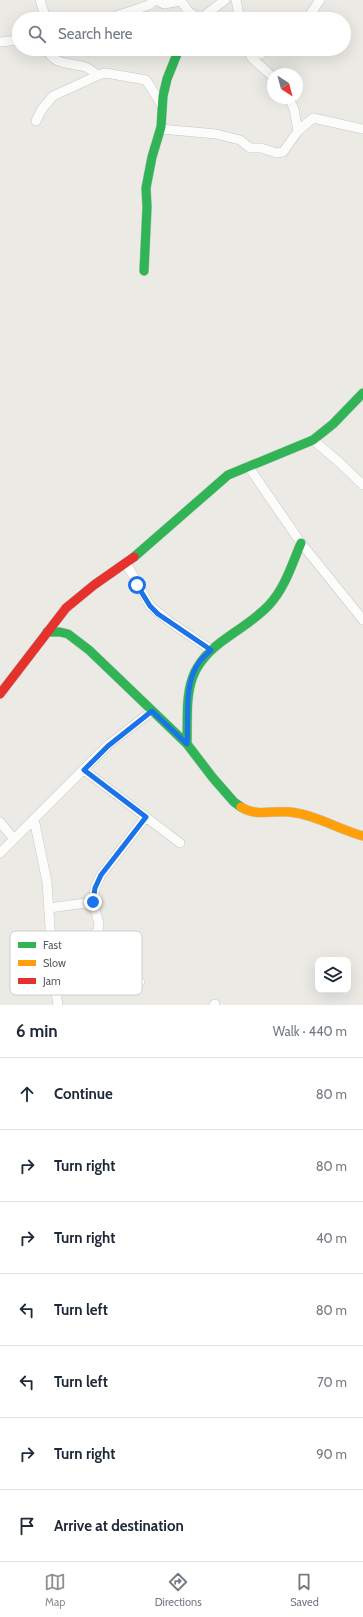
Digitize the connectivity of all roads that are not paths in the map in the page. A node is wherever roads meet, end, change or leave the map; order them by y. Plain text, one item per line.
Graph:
1 (40, 0) edge
2 (156, 0) edge
3 (225, 0) edge
4 (236, 0) edge
5 (320, 0) edge
6 (144, 3) edge
7 (44, 12) edge
8 (123, 12) edge
9 (189, 12) edge
10 (209, 12) edge
11 (239, 12) edge
12 (312, 12) edge
13 (12, 41) edge
14 (0, 42) edge
15 (51, 56) edge
16 (176, 56) edge
17 (252, 56) edge
18 (267, 71) edge
19 (98, 75) junction
20 (292, 104) edge
21 (162, 105) junction
22 (36, 121) dead end
23 (363, 129) edge
24 (161, 130) junction
25 (298, 131) junction
26 (144, 271) dead end
27 (363, 393) edge
28 (313, 440) junction
29 (248, 466) junction
30 (363, 486) edge
31 (301, 543) junction
32 (126, 563) junction
33 (363, 620) edge
34 (47, 632) junction
35 (211, 650) junction
36 (0, 694) edge
37 (152, 711) junction
38 (187, 744) junction
39 (84, 770) junction
40 (146, 817) junction
41 (34, 819) junction
42 (0, 822) edge
43 (363, 836) edge
44 (14, 839) junction
45 (180, 843) dead end
46 (0, 853) edge
47 (93, 902) junction
48 (49, 908) junction
49 (50, 931) edge
50 (97, 931) edge
51 (56, 995) edge
52 (58, 1005) edge

1 - 7 street
2 - 6 street
2 - 9 street
3 - 10 street
4 - 11 street
5 - 12 street
6 - 8 street
13 - 14 street
15 - 19 street
16 - 21 street
17 - 18 street
19 - 21 street
19 - 22 street
20 - 25 street
21 - 24 street
23 - 25 street
24 - 25 street
24 - 26 street
27 - 28 street
28 - 29 street
28 - 30 street
29 - 31 street
29 - 32 street
31 - 33 street
31 - 35 street
32 - 34 street
32 - 35 street
34 - 36 street
34 - 37 street
35 - 38 street
37 - 38 street
37 - 39 street
38 - 43 street
39 - 40 street
39 - 41 street
40 - 45 street
40 - 47 street
41 - 44 street
41 - 48 street
42 - 44 street
44 - 46 street
47 - 48 street
47 - 50 street
48 - 49 street
51 - 52 street

